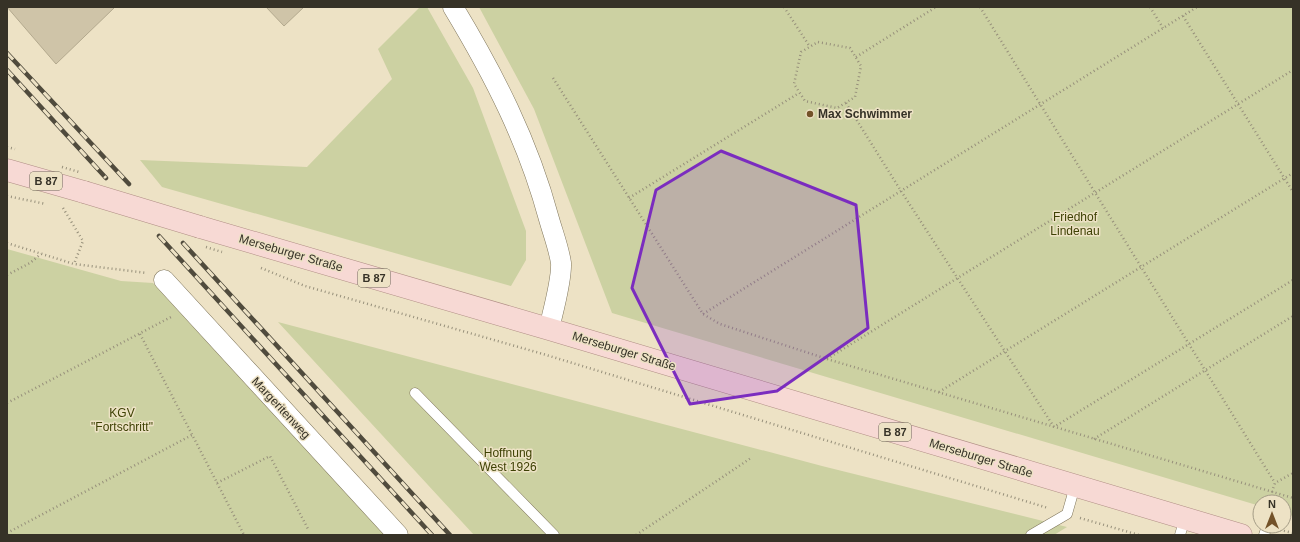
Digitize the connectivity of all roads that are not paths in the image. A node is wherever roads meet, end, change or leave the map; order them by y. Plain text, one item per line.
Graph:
1 (453, 7) edge
2 (7, 170) edge
3 (164, 280) road end
4 (549, 329) junction
5 (415, 393) dead end
6 (1075, 486) junction
7 (1182, 527) edge
8 (398, 535) edge
9 (554, 535) edge
10 (1030, 535) edge
11 (1241, 535) edge

1 - 4 street
2 - 4 main road, Merseburger Straße / B 87, bridge
3 - 8 street, Margeritenweg
4 - 6 main road, Merseburger Straße / B 87
5 - 9 lane
6 - 7 main road, Merseburger Straße / B 87
6 - 10 lane
7 - 11 main road, Merseburger Straße / B 87

